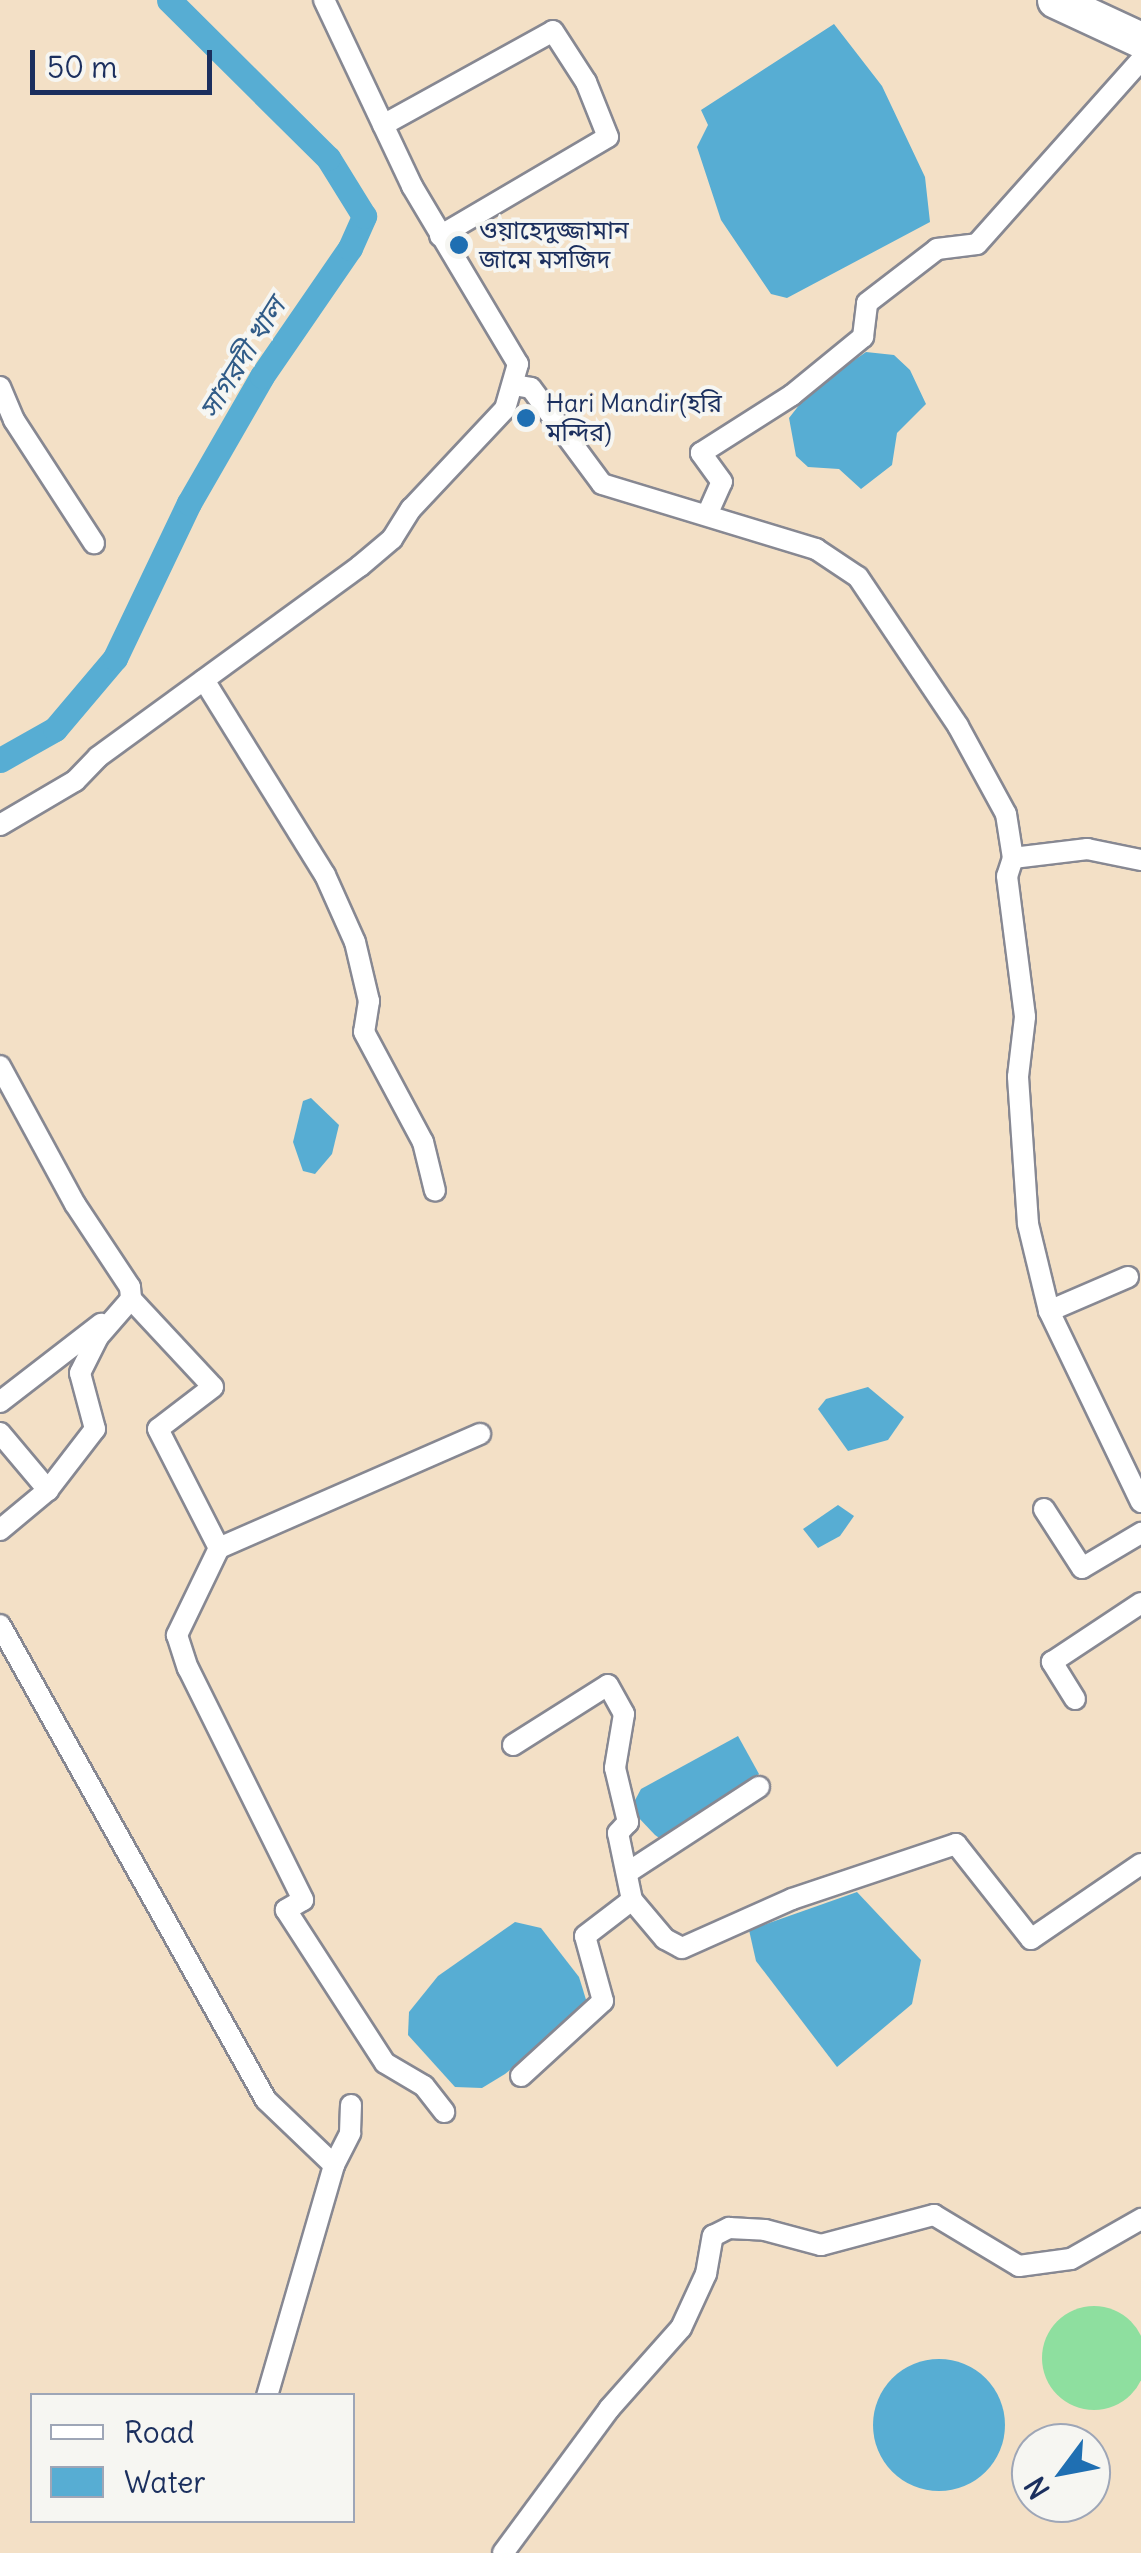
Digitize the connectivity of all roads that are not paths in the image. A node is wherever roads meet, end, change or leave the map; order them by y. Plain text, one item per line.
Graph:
1 (324, 0) edge
2 (1055, 0) edge
3 (1141, 40) edge
4 (1141, 60) edge
5 (382, 125) junction
6 (440, 236) junction
7 (514, 385) junction
8 (0, 388) edge
9 (707, 515) junction
10 (94, 543) dead end
11 (204, 680) junction
12 (0, 825) edge
13 (1014, 858) junction
14 (1141, 860) edge
15 (0, 1066) edge
16 (435, 1191) dead end
17 (1128, 1277) dead end
18 (126, 1307) junction
19 (1049, 1312) junction
20 (0, 1402) edge
21 (0, 1433) edge
22 (480, 1434) dead end
23 (48, 1490) junction
24 (1138, 1490) edge
25 (1044, 1509) dead end
26 (0, 1530) edge
27 (1141, 1533) edge
28 (219, 1548) junction
29 (1141, 1603) edge
30 (0, 1625) edge
31 (1074, 1700) dead end
32 (513, 1746) dead end
33 (759, 1787) dead end
34 (1141, 1864) edge
35 (630, 1871) junction
36 (632, 1900) junction
37 (521, 2076) dead end
38 (351, 2105) dead end
39 (444, 2112) dead end
40 (334, 2165) junction
41 (1141, 2218) edge
42 (269, 2393) edge
43 (502, 2553) edge

1 - 5 street
2 - 3 highway
4 - 9 street
5 - 6 street
5 - 6 street
6 - 7 street
7 - 9 street
7 - 11 street
8 - 10 street
9 - 13 street
11 - 12 street
11 - 16 street
13 - 14 street
13 - 19 street
15 - 18 street
17 - 19 street
18 - 20 street
18 - 23 street
18 - 28 street
19 - 24 street
21 - 23 street
22 - 28 street
23 - 26 street
25 - 27 street
28 - 39 street
29 - 31 street
30 - 40 street
32 - 35 street
33 - 35 street
34 - 36 street
35 - 36 street
36 - 37 street
38 - 40 street
40 - 42 street
41 - 43 street

